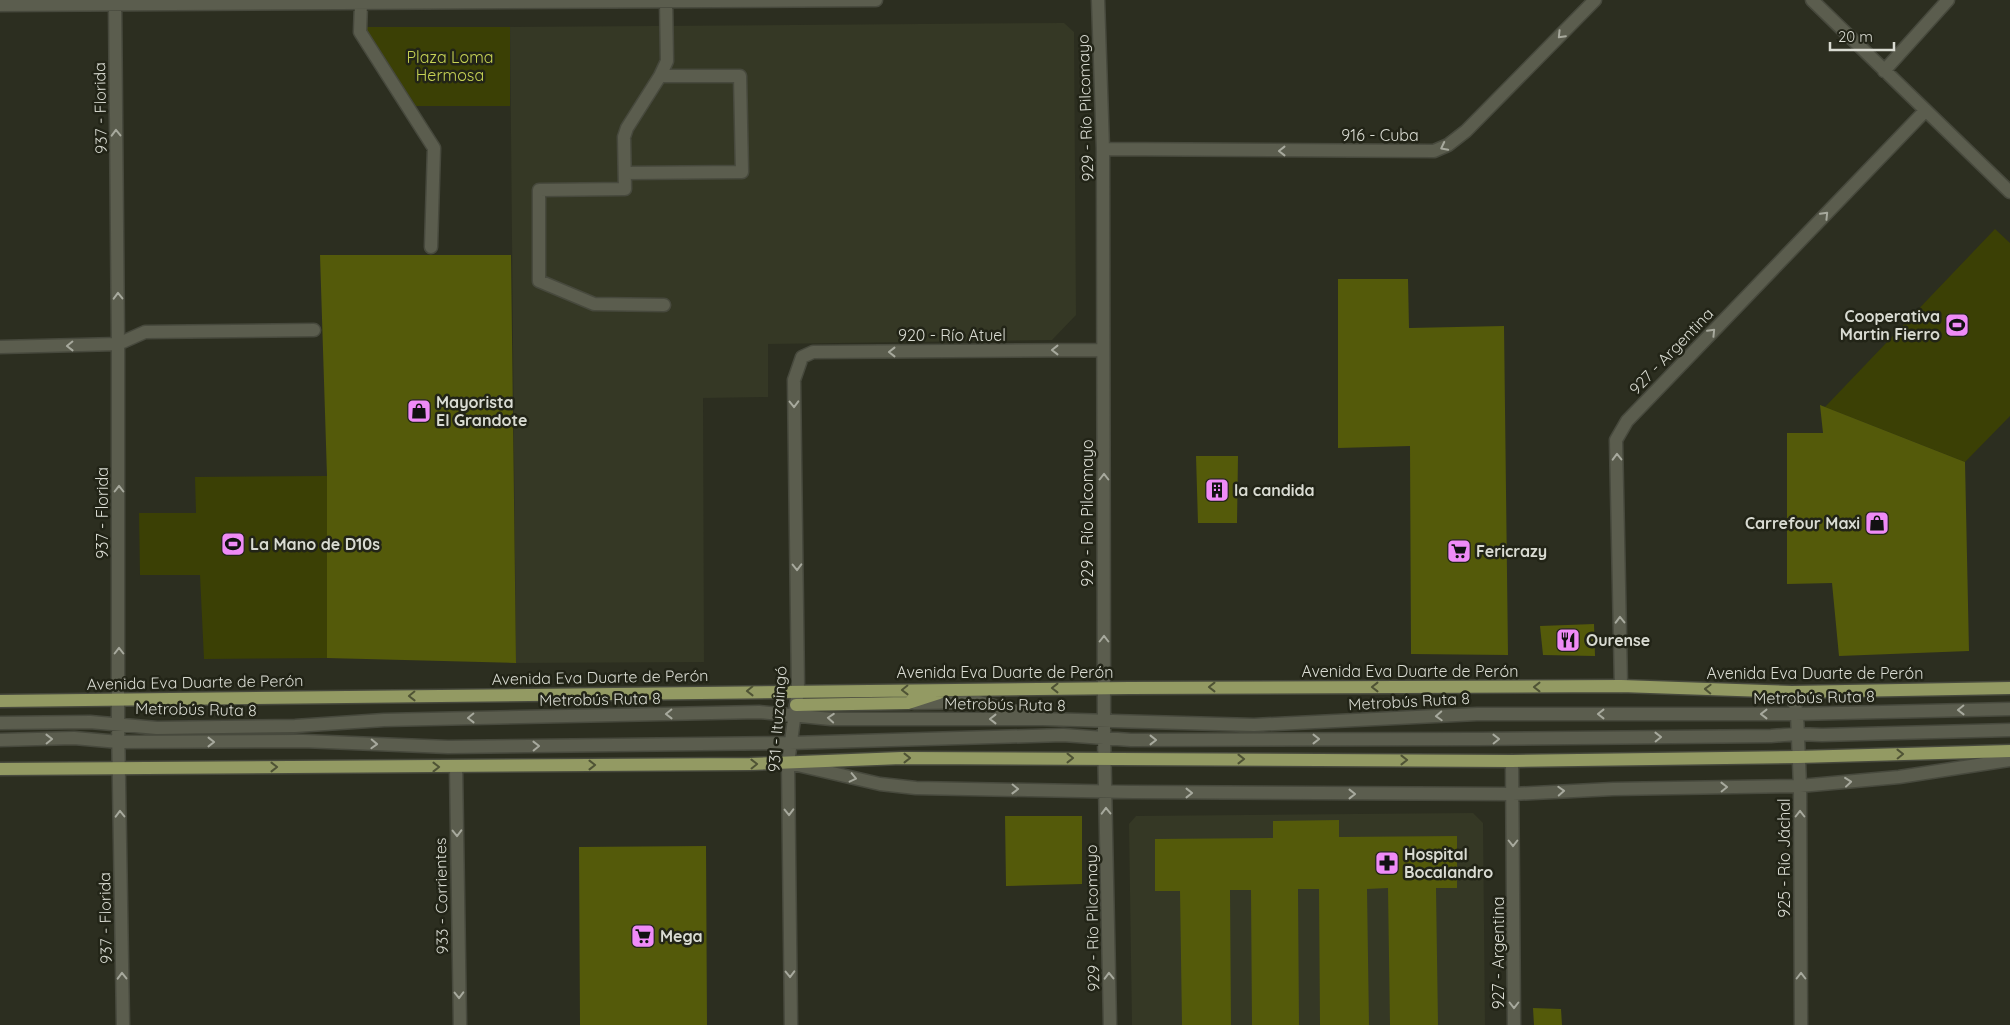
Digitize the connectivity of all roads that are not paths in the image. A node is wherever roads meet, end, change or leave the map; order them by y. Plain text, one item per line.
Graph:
1 (876, 0) edge
2 (1098, 0) edge
3 (1595, 0) edge
4 (1812, 0) edge
5 (1948, 0) edge
6 (666, 1) edge
7 (115, 2) edge
8 (361, 3) junction
9 (0, 5) edge
10 (1884, 71) junction
11 (660, 76) junction
12 (1925, 111) junction
13 (1103, 149) junction
14 (625, 173) junction
15 (2010, 192) edge
16 (431, 246) dead end
17 (664, 305) dead end
18 (314, 330) dead end
19 (118, 344) junction
20 (0, 347) edge
21 (1103, 350) junction
22 (802, 357) joint
23 (1621, 686) junction
24 (1104, 688) junction
25 (2010, 688) edge
26 (954, 689) junction
27 (798, 690) junction
28 (1792, 692) junction
29 (119, 700) junction
30 (0, 701) edge
31 (908, 703) junction
32 (2010, 709) edge
33 (796, 710) junction
34 (1797, 714) junction
35 (1042, 719) junction
36 (1104, 721) junction
37 (0, 723) edge
38 (118, 723) junction
39 (2010, 730) edge
40 (1797, 734) junction
41 (1104, 737) junction
42 (0, 740) edge
43 (119, 742) junction
44 (791, 743) junction
45 (2010, 751) edge
46 (1798, 757) junction
47 (1105, 758) junction
48 (2010, 760) edge
49 (1512, 761) junction
50 (788, 763) junction
51 (456, 766) junction
52 (120, 768) junction
53 (0, 769) edge
54 (1800, 786) junction
55 (1105, 791) junction
56 (1513, 794) junction
57 (123, 1025) edge
58 (460, 1025) edge
59 (791, 1025) edge
60 (1110, 1025) edge
61 (1514, 1025) edge
62 (1801, 1025) edge

1 - 6 street
2 - 13 street, 929 - Río Pilcomayo
3 -> 13 street, 916 - Cuba
4 - 10 street
5 - 10 street
6 - 8 street
6 - 11 street
7 - 8 street
7 - 9 street
19 -> 7 street, 937 - Florida
8 - 16 street
10 - 12 street
11 - 14 street
11 - 14 street
12 - 15 street
23 -> 12 street, 927 - Argentina
13 - 21 street, 929 - Río Pilcomayo
14 - 17 street
18 - 19 street
19 -> 20 street
29 -> 19 street, 937 - Florida
21 -> 22 street, 920 - Río Atuel
24 -> 21 street, 929 - Río Pilcomayo
22 -> 27 street, 931 - Ituzaingó
23 -> 24 main road, Avenida Eva Duarte de Perón
28 -> 23 main road, Avenida Eva Duarte de Perón
24 -> 26 main road, Avenida Eva Duarte de Perón
24 - 36 street, 929 - Río Pilcomayo
25 - 28 main road, Avenida Eva Duarte de Perón
26 -> 27 main road, Avenida Eva Duarte de Perón
26 - 31 main road
27 -> 29 main road, Avenida Eva Duarte de Perón
27 - 33 street, 931 - Ituzaingó
28 - 34 street, 925 - Río Jáchal
29 - 30 main road, Avenida Eva Duarte de Perón
29 - 38 street, 937 - Florida
31 - 33 main road
31 - 35 street
32 -> 34 street, Metrobús Ruta 8
35 -> 33 street, Metrobús Ruta 8
33 -> 38 street, Metrobús Ruta 8
33 - 44 street, 931 - Ituzaingó
34 -> 36 street, Metrobús Ruta 8
34 - 40 street, 925 - Río Jáchal
35 - 36 street, Metrobús Ruta 8
36 - 41 street, 929 - Río Pilcomayo
37 - 38 street, Metrobús Ruta 8
38 - 43 street, 937 - Florida
39 - 40 street, Metrobús Ruta 8
41 -> 40 street, Metrobús Ruta 8
40 - 46 street, 925 - Río Jáchal
41 - 44 street, Metrobús Ruta 8
41 - 47 street, 929 - Río Pilcomayo
42 -> 43 street, Metrobús Ruta 8
43 -> 44 street, Metrobús Ruta 8
43 - 52 street, 937 - Florida
44 - 50 street, 931 - Ituzaingó
46 -> 45 main road
46 - 49 main road
46 - 54 street, 925 - Río Jáchal
47 -> 49 main road
50 -> 47 main road
47 - 55 street, 929 - Río Pilcomayo
54 -> 48 street
49 - 56 street, 927 - Argentina
51 -> 50 main road
50 -> 55 street
50 -> 59 street, 931 - Ituzaingó
52 -> 51 main road
51 -> 58 street, 933 - Corrientes
52 - 53 main road
57 -> 52 street, 937 - Florida
56 -> 54 street
62 -> 54 street, 925 - Río Jáchal
55 -> 56 street
60 -> 55 street, 929 - Río Pilcomayo
56 -> 61 street, 927 - Argentina

